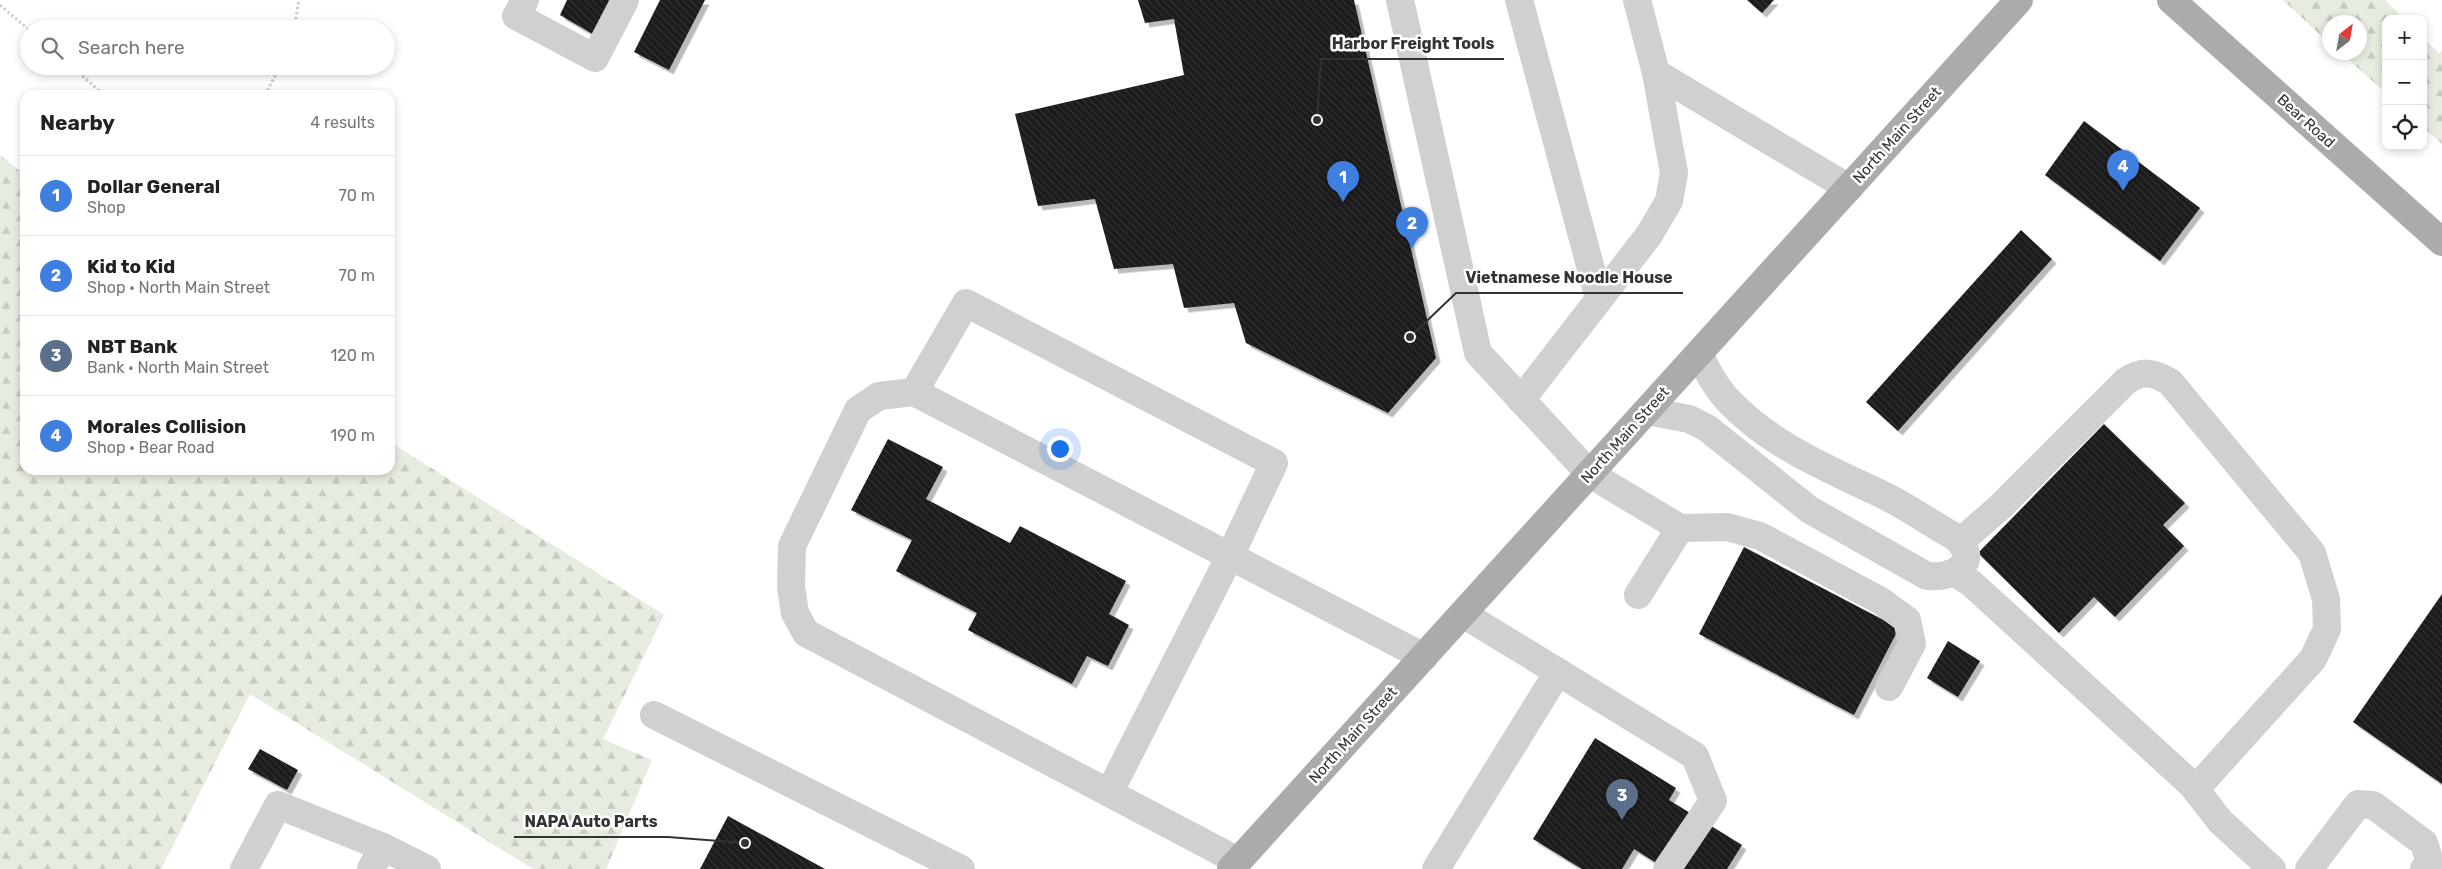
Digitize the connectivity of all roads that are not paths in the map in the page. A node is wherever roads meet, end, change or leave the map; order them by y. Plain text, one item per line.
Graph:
1 (525, 0) edge
2 (625, 0) edge
3 (1400, 0) edge
4 (1519, 0) edge
5 (1637, 0) edge
6 (2019, 0) edge
7 (2171, 0) edge
8 (1656, 73) junction
9 (1849, 188) junction
10 (2442, 242) edge
11 (1599, 299) junction
12 (1699, 354) junction
13 (914, 392) junction
14 (1521, 400) junction
15 (1647, 411) junction
16 (1590, 474) junction
17 (1680, 528) junction
18 (1960, 542) junction
19 (1230, 556) junction
20 (1956, 573) junction
21 (1638, 595) dead end
22 (1463, 614) junction
23 (1424, 657) junction
24 (1558, 672) junction
25 (1889, 687) dead end
26 (654, 715) dead end
27 (2192, 785) junction
28 (1109, 792) junction
29 (377, 858) edge
30 (1234, 865) edge
31 (244, 869) edge
32 (427, 869) edge
33 (961, 869) edge
34 (1436, 869) edge
35 (1667, 869) edge
36 (2272, 869) edge
37 (2309, 869) edge
38 (2424, 869) edge

1 - 2 lane
3 - 14 lane
4 - 11 lane
5 - 8 lane
6 - 9 main road, North Main Street
7 - 10 main road, Bear Road
8 - 9 lane
8 - 11 lane
9 - 12 main road, North Main Street
11 - 14 lane
12 - 15 main road, North Main Street
12 - 18 lane
13 - 19 lane
13 - 19 lane
13 - 28 lane
14 - 16 lane
15 - 16 main road, North Main Street
15 - 20 lane
16 - 17 lane
16 - 22 main road, North Main Street
17 - 21 lane
17 - 25 lane
18 - 20 lane
18 - 27 lane
19 - 23 lane
19 - 28 lane
20 - 27 lane
22 - 23 main road, North Main Street
22 - 24 lane
23 - 30 main road, North Main Street
24 - 34 lane
24 - 35 lane
26 - 33 lane
27 - 36 lane
28 - 30 lane
29 - 31 lane
29 - 32 lane
37 - 38 lane

